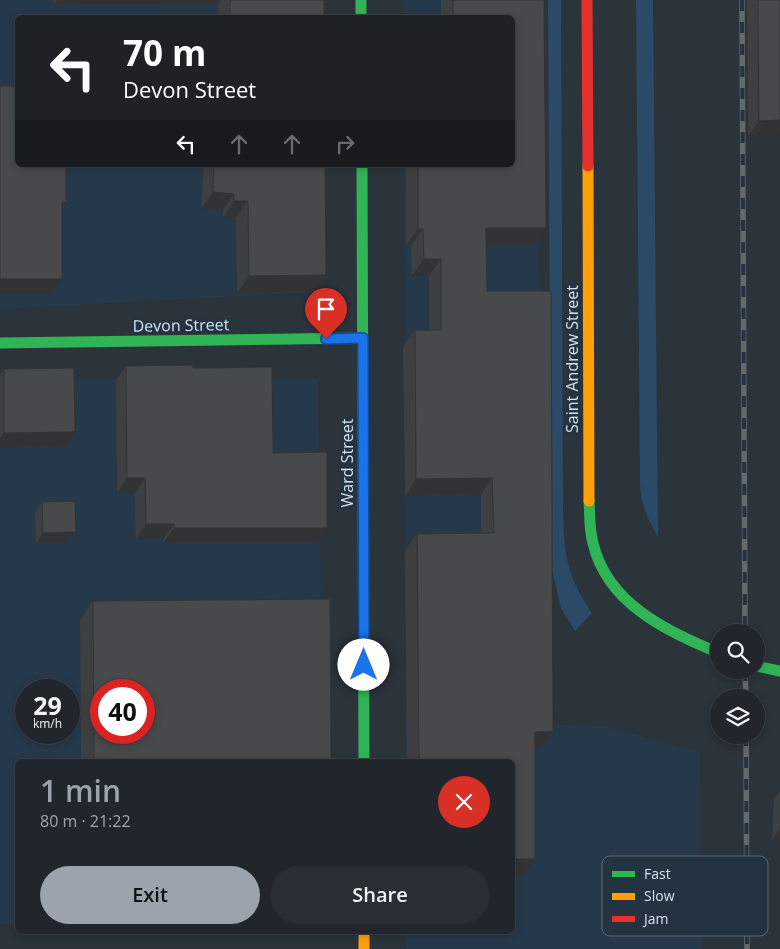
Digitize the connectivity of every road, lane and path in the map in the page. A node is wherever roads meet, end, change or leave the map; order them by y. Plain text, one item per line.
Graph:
1 (361, 0) edge
2 (587, 0) edge
3 (361, 15) edge
4 (362, 167) edge
5 (363, 338) junction
6 (0, 343) edge
7 (710, 650) edge
8 (765, 668) edge
9 (780, 671) edge
10 (364, 759) edge
11 (364, 934) edge
12 (364, 949) edge

1 - 3 street
2 - 7 street, Saint Andrew Street
4 - 5 street, Ward Street
5 - 6 street, Devon Street
5 - 10 street, Ward Street
8 - 9 street
11 - 12 street

